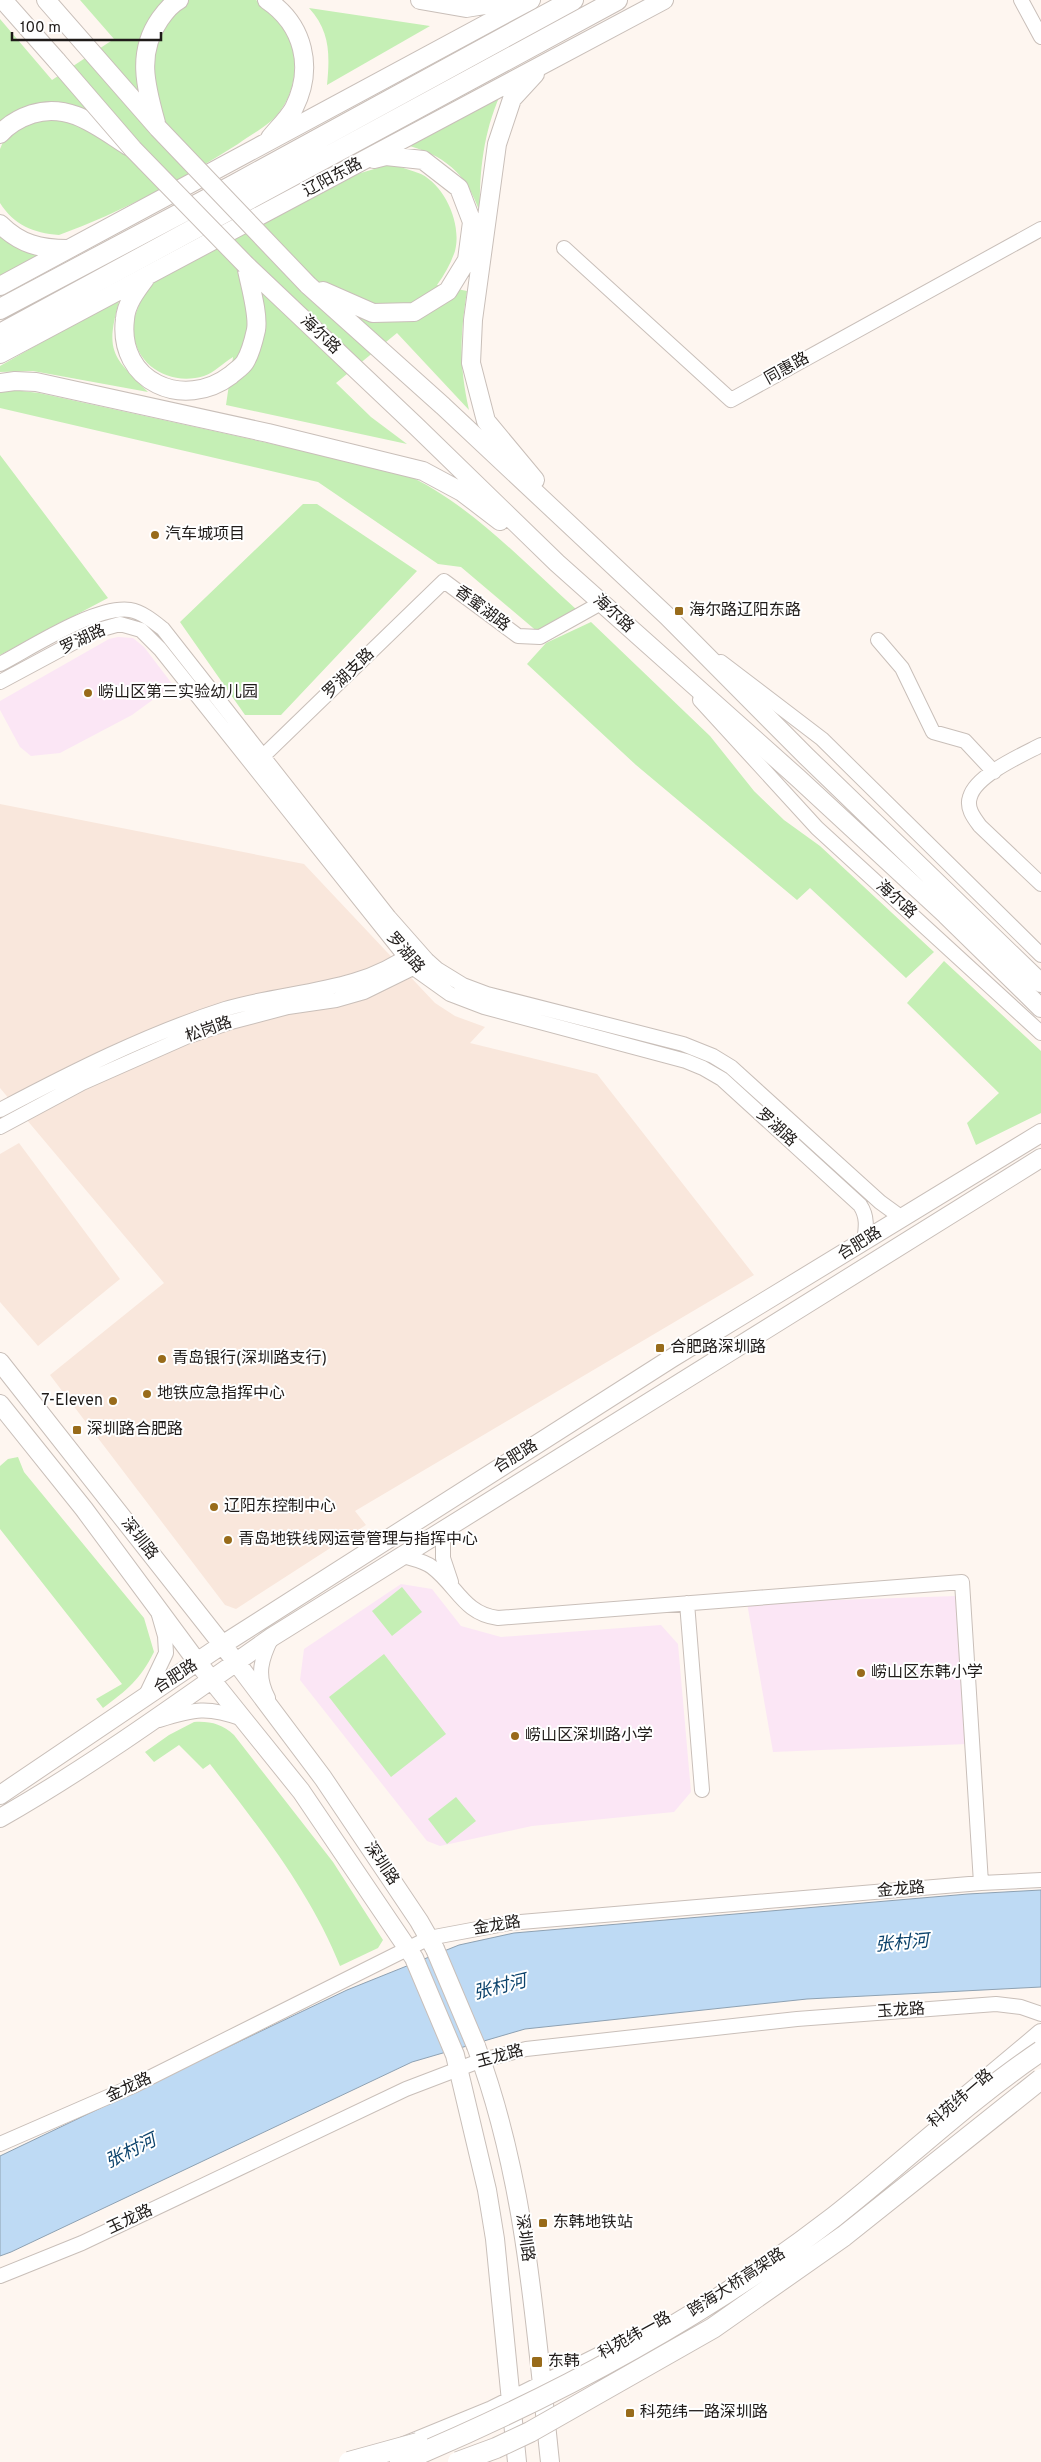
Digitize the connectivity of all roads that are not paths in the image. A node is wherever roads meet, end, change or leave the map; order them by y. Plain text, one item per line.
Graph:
1 (3, 0) edge
2 (46, 0) edge
3 (179, 0) edge
4 (267, 0) edge
5 (420, 0) edge
6 (515, 0) edge
7 (531, 0) edge
8 (573, 0) edge
9 (616, 0) edge
10 (664, 0) edge
11 (1021, 0) edge
12 (1041, 38) edge
13 (546, 63) junction
14 (158, 128) junction
15 (0, 134) edge
16 (263, 146) junction
17 (133, 149) junction
18 (364, 161) junction
19 (0, 224) edge
20 (1041, 229) edge
21 (564, 248) dead end
22 (68, 249) junction
23 (246, 265) junction
24 (146, 277) junction
25 (308, 285) junction
26 (0, 286) edge
27 (0, 309) edge
28 (0, 334) edge
29 (0, 354) edge
30 (0, 383) edge
31 (583, 539) junction
32 (557, 563) junction
33 (444, 581) joint
34 (601, 603) junction
35 (684, 633) junction
36 (878, 640) dead end
37 (656, 652) junction
38 (0, 664) edge
39 (0, 682) edge
40 (1041, 745) edge
41 (258, 762) junction
42 (994, 772) junction
43 (1041, 884) edge
44 (411, 953) junction
45 (1041, 955) edge
46 (426, 960) junction
47 (415, 969) junction
48 (1041, 982) edge
49 (1041, 1008) edge
50 (1041, 1033) edge
51 (0, 1110) edge
52 (0, 1127) edge
53 (1041, 1132) edge
54 (1041, 1158) edge
55 (902, 1218) junction
56 (864, 1242) junction
57 (0, 1362) edge
58 (0, 1404) edge
59 (443, 1531) junction
60 (403, 1556) junction
61 (452, 1585) junction
62 (687, 1603) junction
63 (157, 1609) junction
64 (272, 1637) junction
65 (222, 1645) junction
66 (236, 1662) junction
67 (198, 1663) junction
68 (212, 1680) junction
69 (144, 1698) junction
70 (244, 1719) junction
71 (277, 1720) junction
72 (151, 1722) junction
73 (702, 1790) dead end
74 (0, 1795) edge
75 (0, 1818) edge
76 (1041, 1880) edge
77 (981, 1883) junction
78 (432, 1944) junction
79 (411, 1953) junction
80 (1041, 2014) edge
81 (1041, 2033) edge
82 (1041, 2051) edge
83 (479, 2053) junction
84 (457, 2061) junction
85 (1041, 2079) edge
86 (1041, 2086) edge
87 (0, 2144) edge
88 (0, 2276) edge
89 (542, 2385) junction
90 (512, 2401) junction
91 (486, 2426) junction
92 (546, 2431) junction
93 (515, 2434) junction
94 (496, 2448) junction
95 (349, 2462) edge
96 (364, 2462) edge
97 (400, 2462) edge
98 (458, 2462) edge
99 (479, 2462) edge
100 (518, 2462) edge
101 (550, 2462) edge

1 - 17 main road, 海尔路, bridge
2 - 14 main road, 海尔路
3 - 14 main road
4 - 16 main road
5 - 6 main road
7 - 16 main road
8 - 27 highway
9 - 28 highway, 辽阳东路
10 - 13 main road, 辽阳东路
11 - 12 street
13 - 18 main road, 辽阳东路
13 - 31 main road
14 - 25 main road, 海尔路, bridge
15 - 17 main road, bridge
16 - 22 main road
17 - 23 main road, 海尔路, bridge
18 - 24 main road, 辽阳东路
18 - 25 main road
19 - 22 main road
20 - 21 street, 同惠路
22 - 26 main road
23 - 24 main road
23 - 32 main road, 海尔路
24 - 29 main road, 辽阳东路
25 - 31 main road, 海尔路
30 - 32 main road
31 - 35 main road, 海尔路
32 - 34 main road, 海尔路
33 - 34 street, 香蜜湖路
33 - 41 street, 罗湖支路
34 - 37 main road, 海尔路
35 - 45 street, 海尔路
35 - 48 main road, 海尔路
36 - 42 street
37 - 49 main road, 海尔路
37 - 50 street, 海尔路
38 - 41 street
39 - 41 street, 罗湖路
40 - 42 street
41 - 44 street
42 - 43 street
44 - 46 street
44 - 47 street, 罗湖路
44 - 51 street, 松岗路
46 - 47 street, 松岗路
46 - 55 street
47 - 52 street, 松岗路
47 - 56 street, 罗湖路
53 - 55 main road, 合肥路
54 - 59 main road, 合肥路
55 - 56 main road, 合肥路
56 - 65 main road, 合肥路
57 - 65 main road, 深圳路
58 - 63 main road, 深圳路
59 - 60 main road, 合肥路
59 - 61 street
60 - 61 street
60 - 64 main road, 合肥路
61 - 62 street
62 - 73 street
62 - 77 street
63 - 67 main road, 深圳路
63 - 69 street
64 - 66 main road, 合肥路
64 - 71 street
65 - 66 main road, 深圳路
65 - 67 main road, 合肥路
66 - 68 main road, 合肥路
66 - 71 main road, 深圳路
67 - 68 main road, 深圳路
67 - 69 main road, 合肥路
68 - 70 main road, 深圳路
68 - 72 main road, 合肥路
69 - 74 main road, 合肥路
70 - 72 street
70 - 79 main road, 深圳路
71 - 78 main road, 深圳路
72 - 75 main road, 合肥路
76 - 77 street, 金龙路
77 - 78 street, 金龙路
78 - 79 street, 金龙路
78 - 83 main road, 深圳路, bridge
79 - 84 main road, 深圳路
79 - 87 street, 金龙路
80 - 83 street, 玉龙路
81 - 89 main road, 科苑纬一路
82 - 91 highway, 跨海大桥高架路, bridge
83 - 84 street, 玉龙路
83 - 89 main road, 深圳路
84 - 88 street, 玉龙路
84 - 90 main road, 深圳路
85 - 94 highway, 跨海大桥高架路, bridge
86 - 92 main road
89 - 90 main road, 科苑纬一路
89 - 92 main road, 深圳路
90 - 93 main road, 深圳路
90 - 96 main road, 科苑纬一路
91 - 95 highway, bridge
91 - 97 highway, 跨海大桥高架路, bridge
92 - 93 main road
92 - 101 main road, 深圳路
93 - 98 main road
93 - 100 main road, 深圳路
94 - 98 highway, 跨海大桥高架路, bridge
94 - 99 highway, bridge

